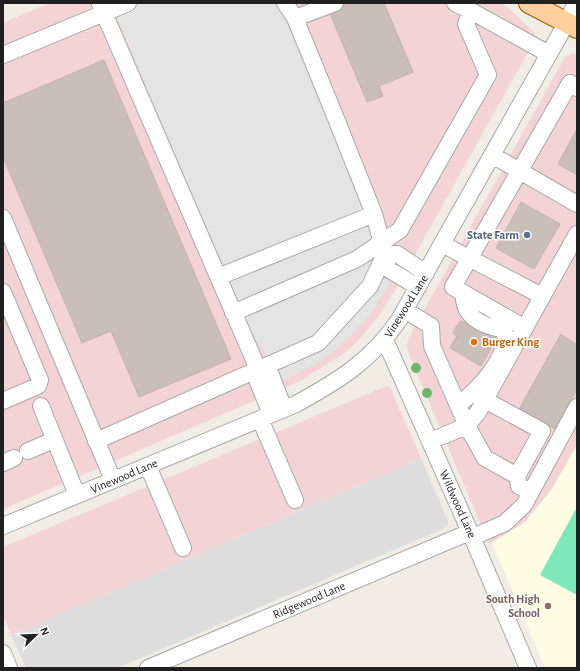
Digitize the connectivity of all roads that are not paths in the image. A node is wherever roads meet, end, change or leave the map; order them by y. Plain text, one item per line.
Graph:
1 (128, 3) edge
2 (285, 3) edge
3 (335, 3) edge
4 (455, 3) edge
5 (529, 3) edge
6 (576, 3) edge
7 (101, 8) edge
8 (471, 11) junction
9 (295, 18) junction
10 (572, 25) edge
11 (549, 54) junction
12 (3, 55) edge
13 (577, 88) edge
14 (492, 155) junction
15 (519, 172) junction
16 (577, 204) edge
17 (374, 214) junction
18 (3, 218) edge
19 (577, 234) edge
20 (442, 244) junction
21 (384, 249) junction
22 (469, 259) junction
23 (426, 273) junction
24 (218, 277) junction
25 (418, 287) junction
26 (3, 292) edge
27 (464, 293) junction
28 (542, 296) junction
29 (405, 310) junction
30 (234, 313) junction
31 (525, 328) junction
32 (385, 340) junction
33 (258, 369) junction
34 (485, 400) junction
35 (3, 401) edge
36 (458, 405) junction
37 (41, 406) dead end
38 (577, 408) edge
39 (272, 414) junction
40 (467, 426) junction
41 (54, 440) junction
42 (96, 441) junction
43 (430, 441) junction
44 (15, 457) edge
45 (148, 466) junction
46 (517, 476) junction
47 (113, 480) junction
48 (530, 492) junction
49 (77, 495) junction
50 (295, 500) dead end
51 (3, 526) edge
52 (472, 535) junction
53 (183, 548) dead end
54 (3, 653) edge
55 (9, 668) edge
56 (148, 668) edge
57 (528, 668) edge

1 - 7 street
2 - 9 street
3 - 9 street
4 - 8 street
5 - 10 main road
6 - 10 street, Vinewood Lane
7 - 12 street
7 - 24 street
8 - 11 street
8 - 21 street
9 - 17 street
10 - 11 street, Vinewood Lane
11 - 14 street, Vinewood Lane
13 - 15 street
14 - 15 street
14 - 20 street, Vinewood Lane
15 - 16 street
15 - 22 street
17 - 21 street
17 - 24 street
18 - 42 street
19 - 28 street
20 - 22 street
20 - 23 street, Vinewood Lane
21 - 23 street
21 - 25 street
21 - 30 street
21 - 33 street
22 - 27 street
22 - 28 street
23 - 25 street, Vinewood Lane
24 - 30 street
25 - 29 street, Vinewood Lane
26 - 35 street
27 - 31 street
27 - 36 street
28 - 31 street
29 - 32 street, Vinewood Lane
29 - 36 street
30 - 33 street
31 - 34 street
32 - 39 street, Vinewood Lane
32 - 43 street, Wildwood Lane
33 - 39 street
33 - 42 street
34 - 40 street
34 - 46 street
36 - 40 street
37 - 41 street
38 - 48 street, Ridgewood Lane
39 - 45 street, Vinewood Lane
39 - 50 street
40 - 43 street
40 - 46 street
41 - 44 street
41 - 49 street
42 - 47 street
43 - 52 street, Wildwood Lane
45 - 47 street, Vinewood Lane
45 - 53 street
46 - 48 street
47 - 49 street, Vinewood Lane
48 - 52 street, Ridgewood Lane
49 - 51 street, Vinewood Lane
52 - 56 street, Ridgewood Lane
52 - 57 street, Wildwood Lane
54 - 55 street

